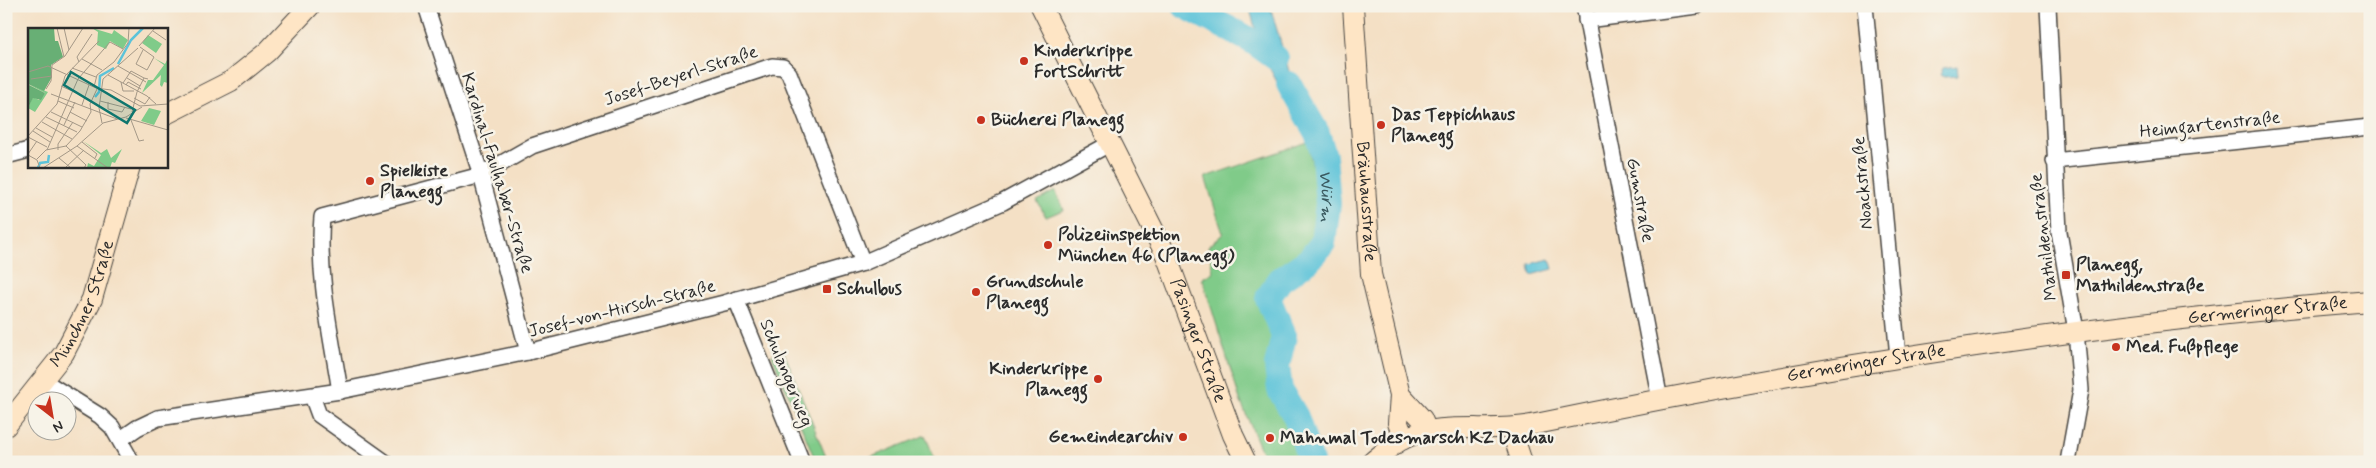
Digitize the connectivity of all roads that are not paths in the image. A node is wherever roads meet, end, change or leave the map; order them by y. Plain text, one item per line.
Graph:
1 (310, 6) edge
2 (426, 6) edge
3 (1041, 6) edge
4 (1353, 6) edge
5 (1697, 6) edge
6 (1865, 6) edge
7 (2048, 6) edge
8 (1585, 13) edge
9 (168, 113) edge
10 (2370, 127) edge
11 (1111, 144) junction
12 (28, 150) edge
13 (6, 156) edge
14 (2054, 161) junction
15 (129, 168) edge
16 (481, 175) junction
17 (864, 262) junction
18 (736, 299) junction
19 (2370, 301) edge
20 (2076, 331) junction
21 (528, 352) junction
22 (1898, 357) junction
23 (44, 381) junction
24 (340, 391) junction
25 (1400, 395) junction
26 (312, 396) junction
27 (1660, 400) junction
28 (6, 426) edge
29 (1511, 429) junction
30 (1427, 431) junction
31 (121, 439) junction
32 (1404, 439) junction
33 (132, 462) edge
34 (386, 462) edge
35 (802, 462) edge
36 (1246, 462) edge
37 (1372, 462) edge
38 (1522, 462) edge
39 (2068, 462) edge

1 - 9 main road
2 - 16 street, Kardinal-Faulhaber-Straße
3 - 11 main road, Pasinger Straße
4 - 25 main road, Bräuhausstraße
5 - 8 street
6 - 22 street, Noackstraße
7 - 14 street, Mathildenstraße
8 - 27 street, Gumstraße
10 - 14 street, Heimgartenstraße
11 - 17 street, Josef-von-Hirsch-Straße
11 - 36 main road, Pasinger Straße
12 - 13 street
14 - 20 street, Mathildenstraße
15 - 23 main road, Münchner Straße
16 - 17 street, Josef-Beyerl-Straße
16 - 21 street, Kardinal-Faulhaber-Straße
16 - 24 street
17 - 18 street, Josef-von-Hirsch-Straße
18 - 21 street, Josef-von-Hirsch-Straße
18 - 35 street, Schulangerweg
19 - 20 main road, Germeringer Straße
20 - 22 main road, Germeringer Straße
20 - 39 street, Mathildenstraße
21 - 24 street, Josef-von-Hirsch-Straße
22 - 27 main road, Germeringer Straße
23 - 28 main road, Münchner Straße
23 - 31 street
24 - 26 street, Josef-von-Hirsch-Straße
25 - 30 main road, Bräuhausstraße
25 - 32 main road, Bräuhausstraße
26 - 31 street, Josef-von-Hirsch-Straße
26 - 34 street
27 - 29 main road, Germeringer Straße
29 - 30 main road, Germeringer Straße
29 - 38 main road
30 - 32 main road, Germeringer Straße
31 - 33 street
32 - 37 main road, Germeringer Straße

